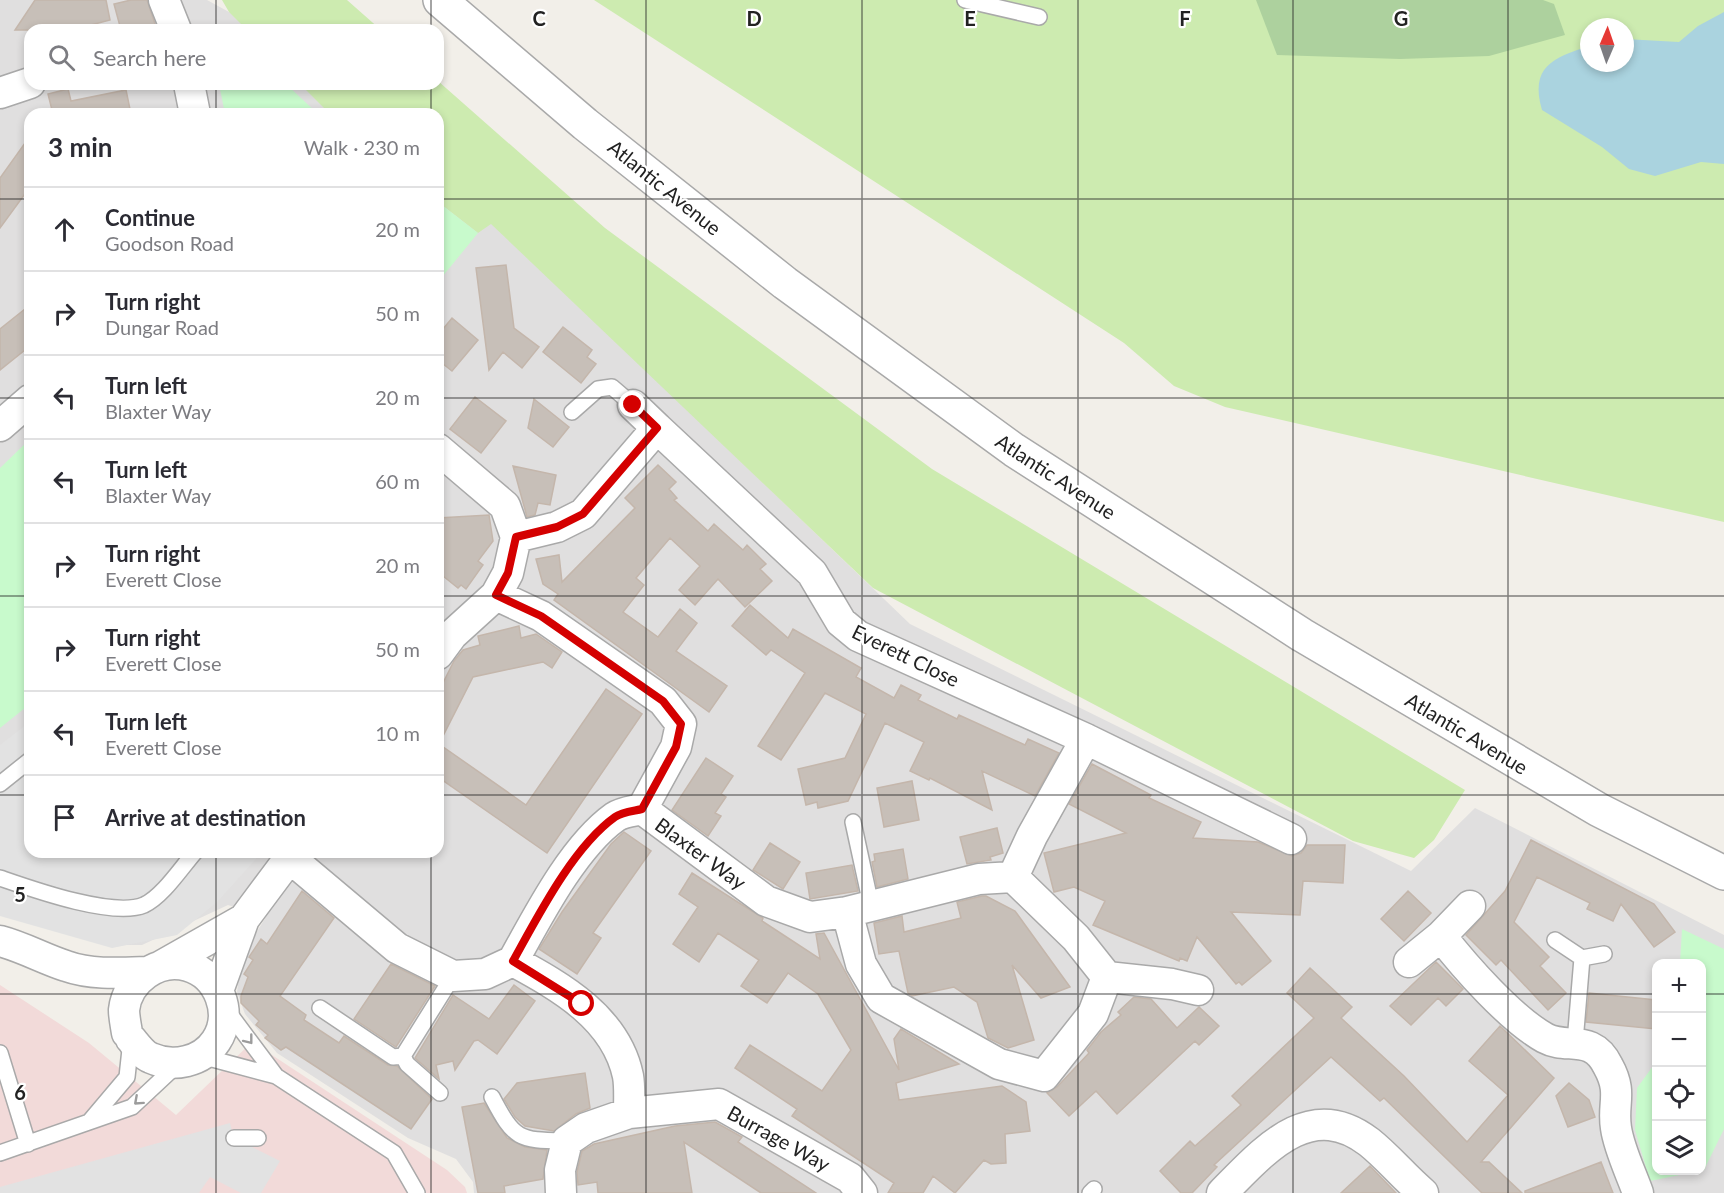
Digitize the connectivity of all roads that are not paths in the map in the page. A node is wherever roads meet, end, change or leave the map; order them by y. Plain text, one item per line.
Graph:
1 (164, 0) edge
2 (440, 0) edge
3 (965, 0) edge
4 (1039, 17) dead end
5 (174, 24) edge
6 (24, 85) edge
7 (190, 90) edge
8 (0, 93) edge
9 (194, 108) edge
10 (24, 405) edge
11 (633, 405) joint
12 (572, 412) dead end
13 (0, 426) edge
14 (657, 428) junction
15 (444, 454) edge
16 (516, 537) junction
17 (496, 595) junction
18 (444, 646) edge
19 (1086, 739) junction
20 (24, 765) edge
21 (0, 784) edge
22 (642, 809) junction
23 (853, 822) dead end
24 (1291, 839) dead end
25 (189, 858) edge
26 (290, 858) edge
27 (295, 858) edge
28 (1724, 873) edge
29 (1013, 877) junction
30 (0, 878) edge
31 (1470, 906) dead end
32 (859, 909) junction
33 (244, 919) junction
34 (1441, 936) junction
35 (1554, 940) dead end
36 (0, 941) edge
37 (1604, 954) dead end
38 (1582, 958) junction
39 (513, 961) junction
40 (1409, 962) dead end
41 (67, 967) junction
42 (153, 969) junction
43 (453, 976) junction
44 (1107, 976) junction
45 (1198, 990) dead end
46 (221, 997) junction
47 (320, 1008) dead end
48 (129, 1036) junction
49 (1575, 1042) junction
50 (0, 1053) edge
51 (403, 1056) junction
52 (189, 1060) junction
53 (276, 1076) junction
54 (440, 1093) dead end
55 (492, 1097) dead end
56 (629, 1113) junction
57 (89, 1122) junction
58 (234, 1138) dead end
59 (258, 1138) dead end
60 (567, 1141) junction
61 (28, 1144) junction
62 (0, 1152) edge
63 (417, 1193) edge
64 (561, 1193) edge
65 (862, 1193) edge
66 (1222, 1193) edge
67 (1423, 1193) edge
68 (1638, 1193) edge

1 - 5 street
2 - 28 street, Atlantic Avenue
3 - 4 lane
6 - 8 street
7 - 9 street
10 - 13 street
11 - 12 lane
11 - 14 street, Everett Close
14 - 16 street
14 - 19 street, Everett Close
15 - 16 street
16 - 17 street
17 - 18 street
17 - 22 street, Blaxter Way
19 - 24 street, Everett Close
19 - 29 street
20 - 21 lane
22 - 32 street, Blaxter Way
22 - 39 street
23 - 32 lane
25 - 30 lane
26 - 33 street
27 - 43 street
29 - 32 street, Blaxter Way
29 - 44 street
31 - 34 street
32 - 44 street
33 - 42 street
33 - 46 street
34 - 40 street
34 - 49 street
35 - 38 lane
36 - 41 street
37 - 38 lane
38 - 49 lane
39 - 43 street
39 - 56 street
41 - 42 street
41 - 48 street
42 - 46 street
42 - 48 street
43 - 51 lane
44 - 45 street
46 - 52 street
46 -> 53 lane
47 - 51 lane
48 - 52 street
48 - 57 lane
49 - 68 street
50 - 61 lane
51 - 54 lane
52 - 53 lane
52 -> 57 lane
53 - 63 lane
55 - 60 lane
56 - 60 street, Burrage Way
56 - 65 street, Burrage Way
57 - 61 lane
58 - 59 lane
60 - 64 street
61 - 62 lane
66 - 67 street

